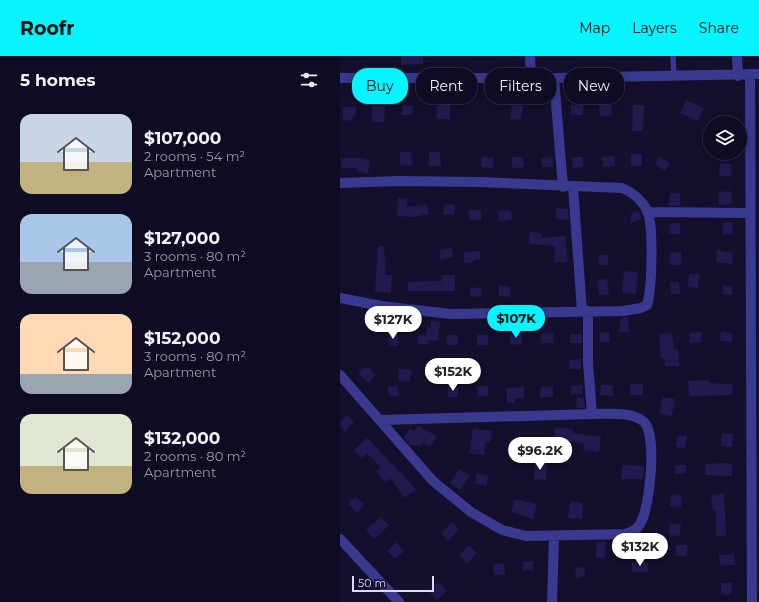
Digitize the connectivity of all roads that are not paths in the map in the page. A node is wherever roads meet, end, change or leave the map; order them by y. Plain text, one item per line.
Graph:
1 (530, 56) edge
2 (673, 56) edge
3 (737, 56) edge
4 (531, 68) edge
5 (755, 74) edge
6 (674, 76) junction
7 (738, 76) junction
8 (340, 78) edge
9 (485, 78) edge
10 (556, 78) edge
11 (556, 102) edge
12 (340, 183) edge
13 (563, 186) junction
14 (574, 187) junction
15 (647, 212) junction
16 (750, 213) junction
17 (755, 235) edge
18 (340, 298) edge
19 (585, 311) junction
20 (340, 375) edge
21 (592, 414) junction
22 (382, 420) junction
23 (755, 522) edge
24 (554, 537) junction
25 (340, 539) edge
26 (399, 602) edge
27 (552, 602) edge
28 (752, 602) edge

1 - 4 street
2 - 6 lane
3 - 7 street
5 - 7 street
5 - 16 street
6 - 7 street
6 - 10 street
8 - 9 street
11 - 13 street
12 - 13 street
13 - 14 street
14 - 15 street
14 - 19 street
15 - 16 street
15 - 19 street
16 - 17 street
17 - 23 street
18 - 19 street
19 - 21 street
20 - 22 street
21 - 22 street
21 - 24 street
22 - 24 street
23 - 28 street
24 - 27 street
25 - 26 street

